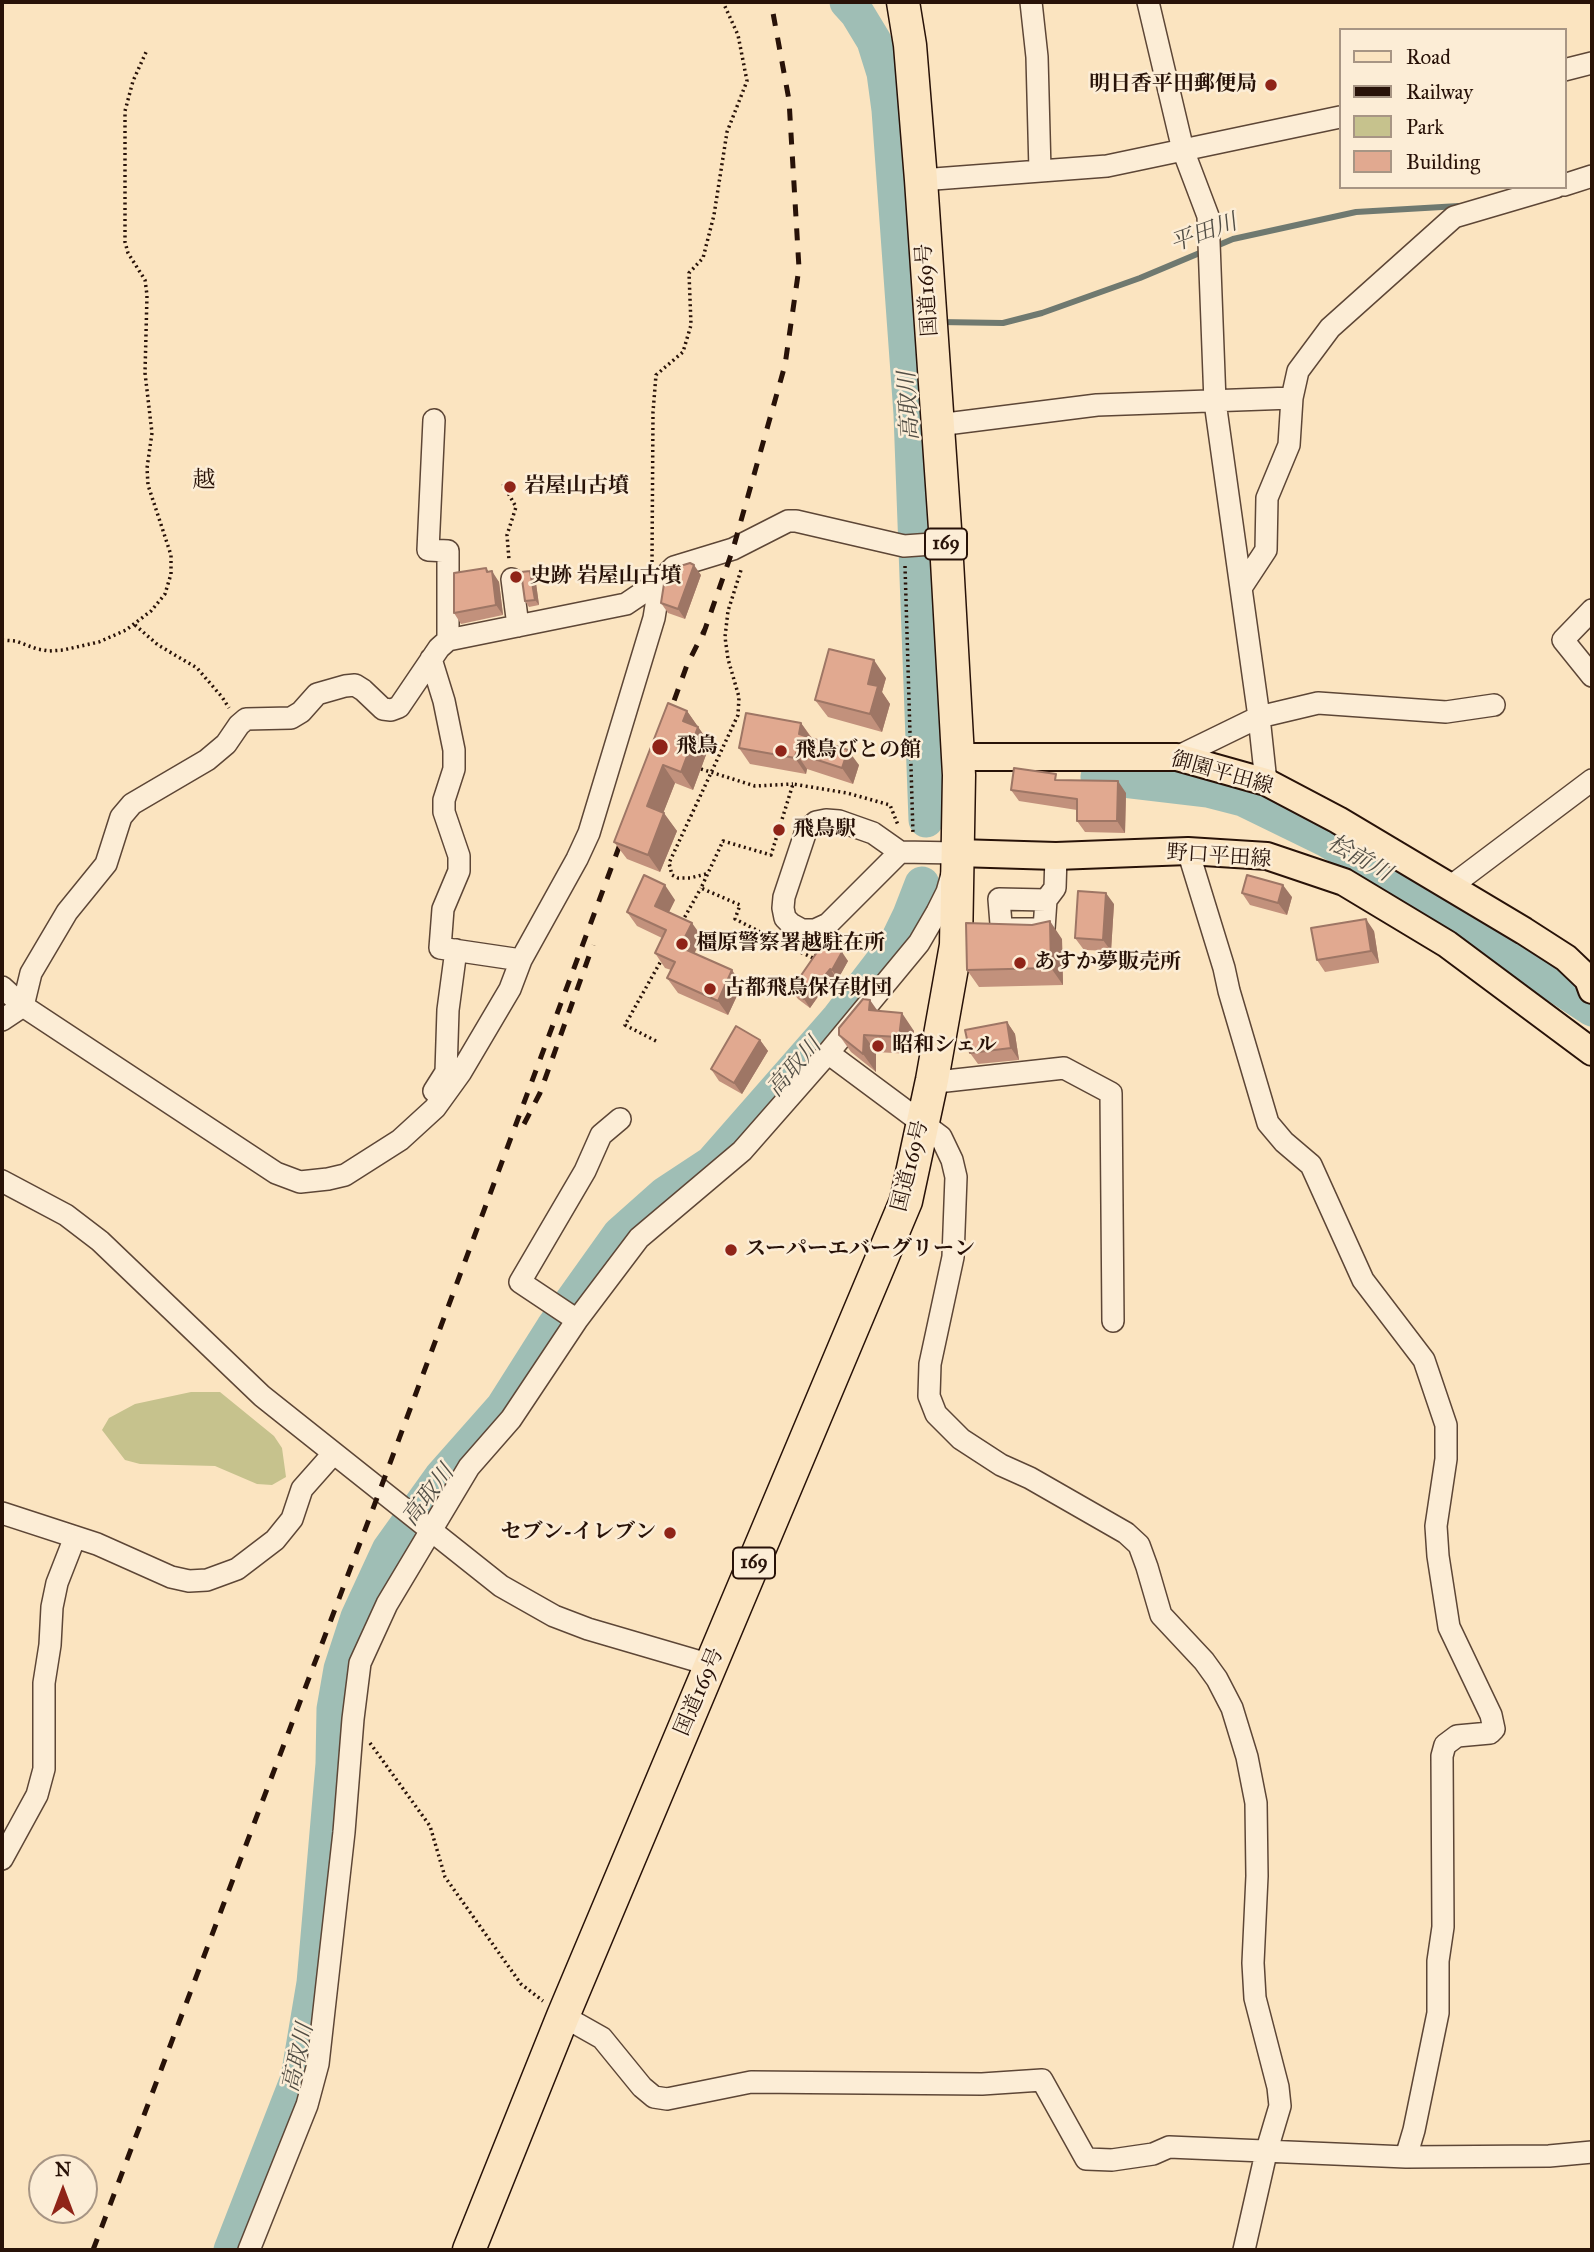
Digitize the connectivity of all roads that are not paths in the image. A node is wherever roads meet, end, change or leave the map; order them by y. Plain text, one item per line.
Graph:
1 (902, 2) edge
2 (1031, 2) edge
3 (1148, 2) edge
4 (1592, 63) edge
5 (1566, 70) edge
6 (1338, 117) edge
7 (1182, 150) junction
8 (1040, 171) junction
9 (1592, 176) edge
10 (921, 180) junction
11 (1566, 184) edge
12 (1549, 189) edge
13 (1292, 398) junction
14 (1214, 402) junction
15 (434, 420) dead end
16 (938, 425) junction
17 (946, 544) junction
18 (512, 579) dead end
19 (660, 581) junction
20 (1241, 588) junction
21 (1592, 610) edge
22 (518, 626) junction
23 (448, 640) junction
24 (431, 659) junction
25 (1592, 676) edge
26 (1494, 705) dead end
27 (1259, 717) junction
28 (958, 757) junction
29 (1177, 757) junction
30 (1592, 780) edge
31 (1266, 782) junction
32 (907, 840) junction
33 (1188, 851) junction
34 (958, 853) junction
35 (1056, 856) junction
36 (1450, 887) junction
37 (1046, 900) dead end
38 (456, 950) junction
39 (521, 960) junction
40 (2, 987) edge
41 (1592, 990) edge
42 (23, 1006) junction
43 (2, 1020) edge
44 (1592, 1052) edge
45 (828, 1053) junction
46 (932, 1080) junction
47 (435, 1108) junction
48 (620, 1119) dead end
49 (922, 1124) junction
50 (2, 1181) edge
51 (568, 1314) junction
52 (1113, 1321) dead end
53 (333, 1454) junction
54 (2, 1513) edge
55 (428, 1527) junction
56 (75, 1537) junction
57 (711, 1665) junction
58 (2, 1859) edge
59 (563, 2016) junction
60 (1592, 2152) edge
61 (1266, 2153) junction
62 (1406, 2157) junction
63 (249, 2250) edge
64 (469, 2250) edge
65 (1244, 2250) edge

1 - 10 highway, 国道169号 / 169
2 - 8 street
3 - 7 street
4 - 5 street
6 - 7 street
7 - 8 street
7 - 14 street
8 - 10 street
9 - 11 street
10 - 16 highway, 国道169号 / 169
12 - 13 street
13 - 14 street
13 - 20 street
14 - 16 street
14 - 20 street
15 - 23 street
16 - 17 highway, 国道169号 / 169
17 - 19 street
17 - 28 highway, 国道169号 / 169
18 - 22 street
19 - 22 street
19 - 39 street
20 - 27 street
21 - 25 street
22 - 23 street
23 - 24 street
24 - 38 street
24 - 42 street
26 - 27 street
27 - 29 street
27 - 31 street
28 - 29 main road, 御園平田線
28 - 34 highway, 国道169号 / 169
29 - 31 main road, 御園平田線
30 - 36 street
31 - 36 main road, 御園平田線
32 - 32 street
32 - 34 street
33 - 35 main road, 野口平田線
33 - 44 main road, 野口平田線
33 - 62 street
34 - 35 main road, 野口平田線
34 - 45 street
34 - 46 highway, 国道169号 / 169
35 - 37 street
36 - 41 main road, 御園平田線
38 - 39 street
38 - 47 street
39 - 47 street
40 - 42 street
42 - 43 street
42 - 47 street
45 - 49 street
45 - 51 street
46 - 49 highway, 国道169号 / 169
46 - 52 street
48 - 51 street
49 - 57 highway, 国道169号 / 169
49 - 61 street
50 - 53 street
51 - 55 street
53 - 55 street
53 - 56 street
54 - 56 street
55 - 57 street
55 - 63 street
56 - 58 street
57 - 59 highway, 国道169号 / 169
59 - 61 street
59 - 64 highway, 国道169号 / 169
60 - 62 street
61 - 62 street
61 - 65 street

